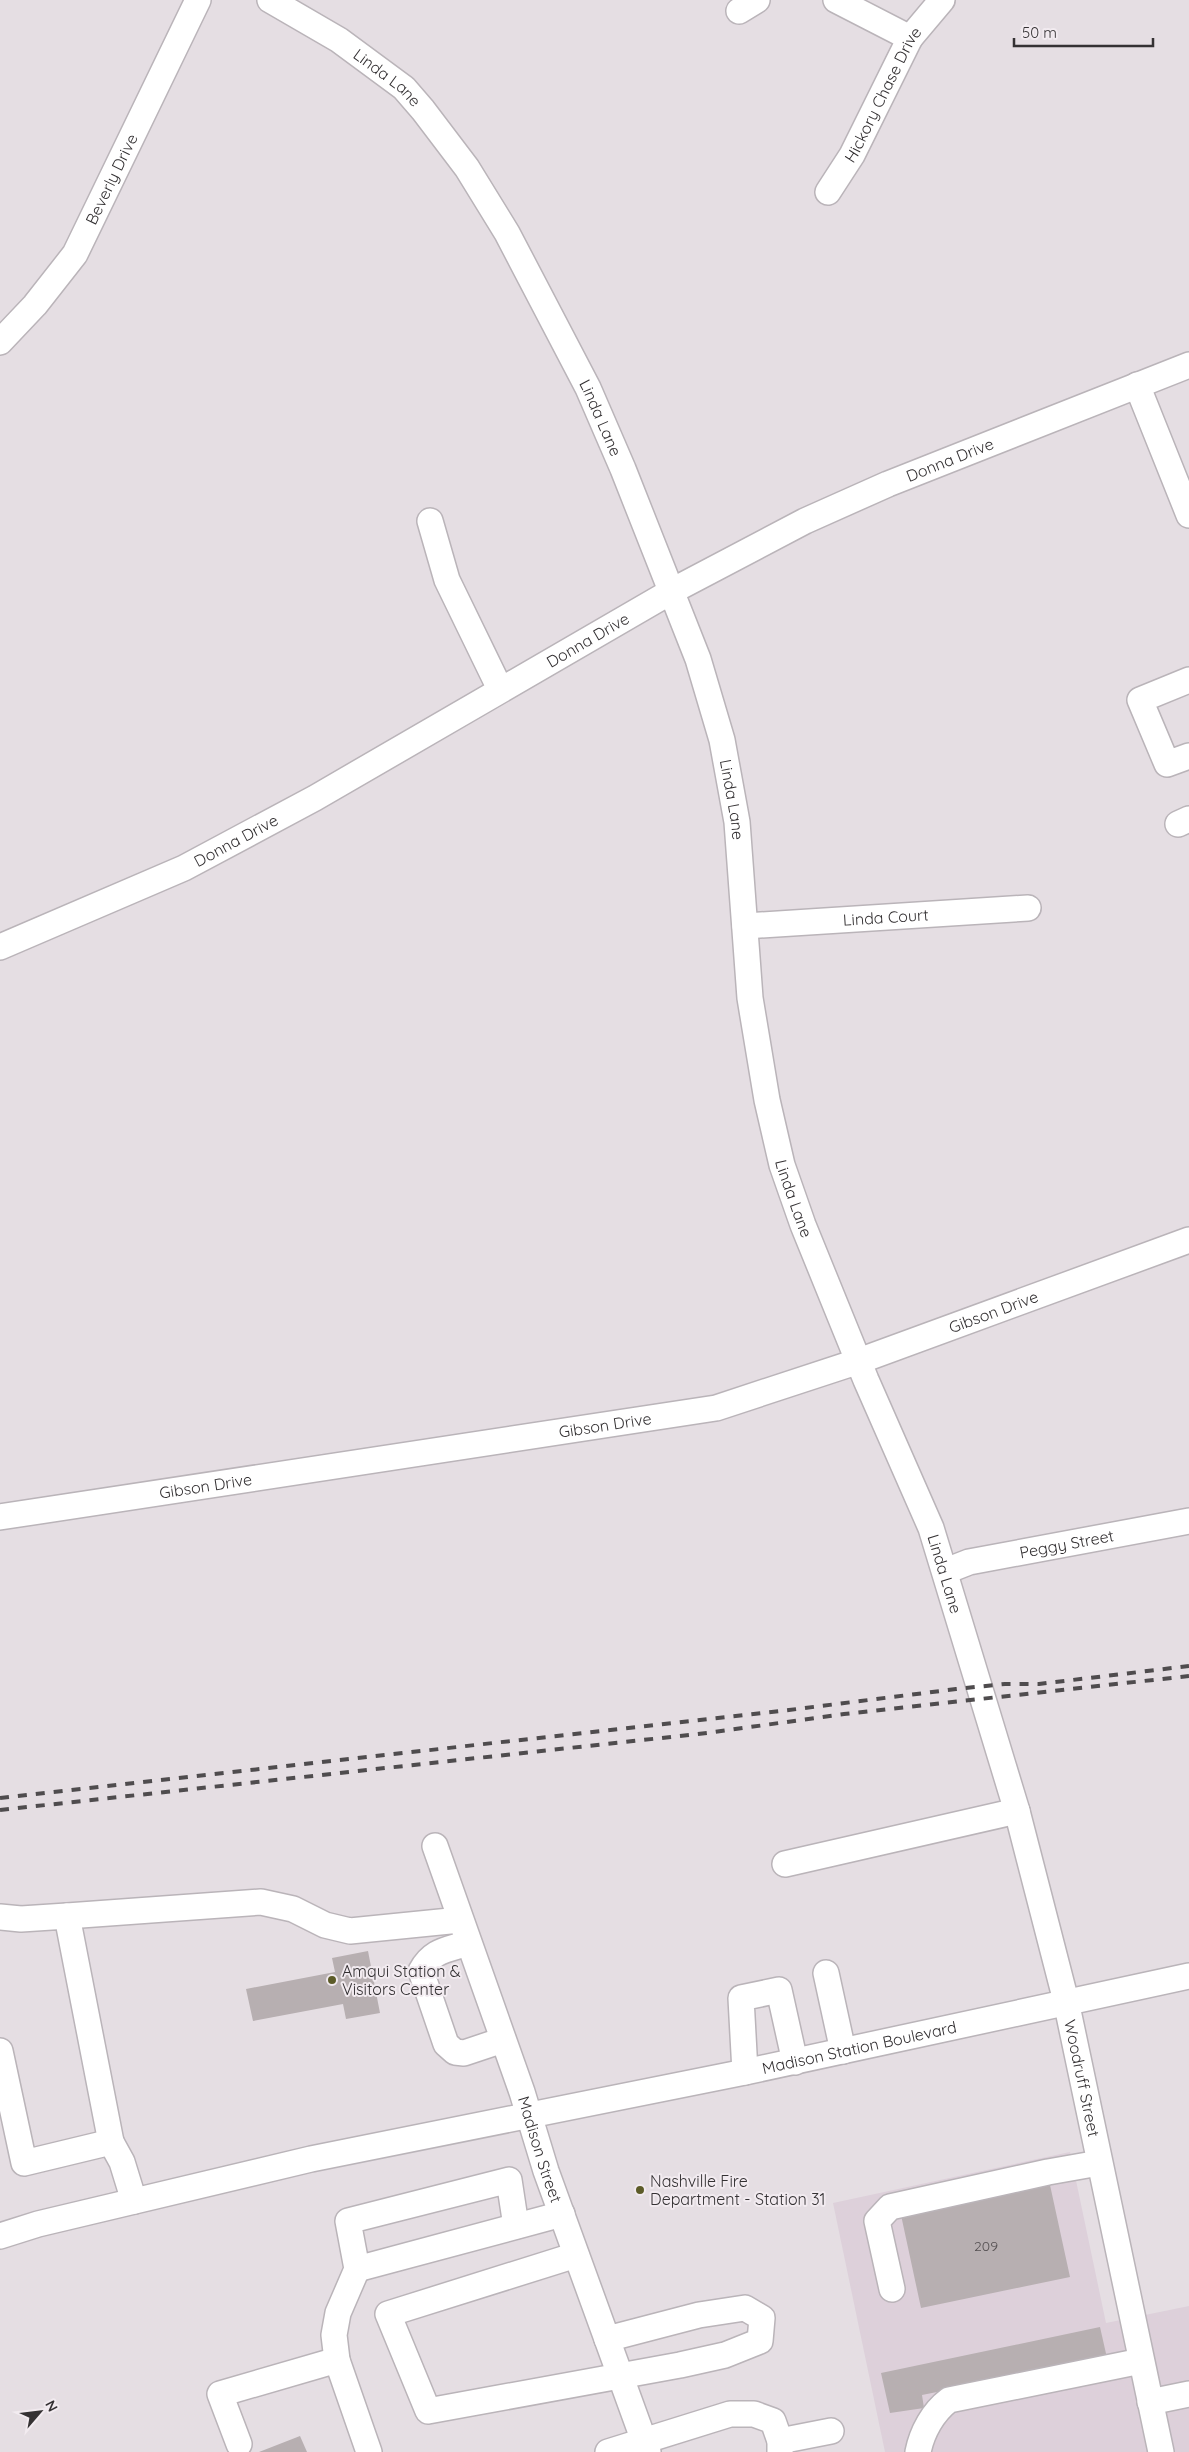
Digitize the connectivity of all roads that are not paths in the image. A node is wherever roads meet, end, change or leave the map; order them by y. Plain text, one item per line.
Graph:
1 (198, 0) edge
2 (270, 0) edge
3 (836, 0) edge
4 (942, 0) edge
5 (910, 38) junction
6 (828, 192) dead end
7 (0, 342) edge
8 (1189, 365) edge
9 (1137, 385) junction
10 (1189, 515) edge
11 (430, 521) dead end
12 (672, 591) junction
13 (1189, 680) edge
14 (500, 690) junction
15 (1189, 756) edge
16 (1028, 908) dead end
17 (745, 926) junction
18 (0, 947) edge
19 (1189, 1240) edge
20 (859, 1361) junction
21 (0, 1517) edge
22 (1189, 1521) edge
23 (946, 1571) junction
24 (986, 1709) joint
25 (1017, 1811) junction
26 (435, 1846) dead end
27 (785, 1864) dead end
28 (67, 1916) junction
29 (0, 1917) edge
30 (464, 1932) junction
31 (826, 1972) dead end
32 (1189, 1976) edge
33 (1066, 2001) junction
34 (503, 2040) junction
35 (0, 2051) edge
36 (843, 2051) junction
37 (795, 2062) junction
38 (745, 2072) junction
39 (529, 2115) junction
40 (111, 2142) junction
41 (1099, 2163) junction
42 (134, 2201) junction
43 (562, 2214) junction
44 (516, 2226) junction
45 (1, 2236) edge
46 (576, 2255) junction
47 (357, 2269) junction
48 (892, 2289) dead end
49 (607, 2339) junction
50 (337, 2360) junction
51 (1141, 2361) junction
52 (620, 2376) junction
53 (1189, 2394) edge
54 (1150, 2402) junction
55 (831, 2432) dead end
56 (677, 2442) edge
57 (239, 2444) dead end
58 (646, 2447) edge
59 (780, 2447) edge
60 (369, 2452) edge
61 (608, 2452) edge
62 (918, 2452) edge
63 (1161, 2452) edge

1 - 7 street, Beverly Drive
2 - 12 street, Linda Lane
3 - 5 street
4 - 5 street, Hickory Chase Drive
5 - 6 street, Hickory Chase Drive
8 - 9 street, Donna Drive
9 - 10 street
9 - 12 street, Donna Drive
11 - 14 street
12 - 14 street, Donna Drive
12 - 17 street, Linda Lane
13 - 15 street
14 - 18 street, Donna Drive
16 - 17 street, Linda Court
17 - 20 street, Linda Lane
19 - 20 street, Gibson Drive
20 - 21 street, Gibson Drive
20 - 23 street, Linda Lane
22 - 23 street, Peggy Street
23 - 24 street, Linda Lane
24 - 25 street, Woodruff Street
25 - 27 street
25 - 33 street, Woodruff Street
26 - 30 street, Madison Street
28 - 29 street
28 - 30 street
28 - 40 street
30 - 34 street, Madison Street
30 - 34 street
31 - 36 street
32 - 33 street, Madison Station Boulevard
33 - 36 street, Madison Station Boulevard
33 - 41 street, Woodruff Street
34 - 39 street, Madison Street
35 - 40 street
36 - 37 street, Madison Station Boulevard
37 - 38 street, Madison Station Boulevard
37 - 38 street
38 - 39 street, Madison Station Boulevard
39 - 42 street, Madison Station Boulevard
39 - 43 street, Madison Street
40 - 42 street
41 - 48 street
41 - 51 street, Woodruff Street
42 - 45 street, Madison Station Boulevard
43 - 44 street
43 - 46 street, Madison Street
44 - 47 street
44 - 47 street
46 - 49 street, Madison Street
46 - 52 street
47 - 50 street
49 - 52 street, Madison Street
49 - 52 street
50 - 57 street
50 - 60 street
51 - 54 street, Woodruff Street
51 - 62 street
52 - 58 street, Madison Street
53 - 54 street
54 - 63 street, Woodruff Street
55 - 59 street
56 - 58 street
56 - 59 street
58 - 61 street

